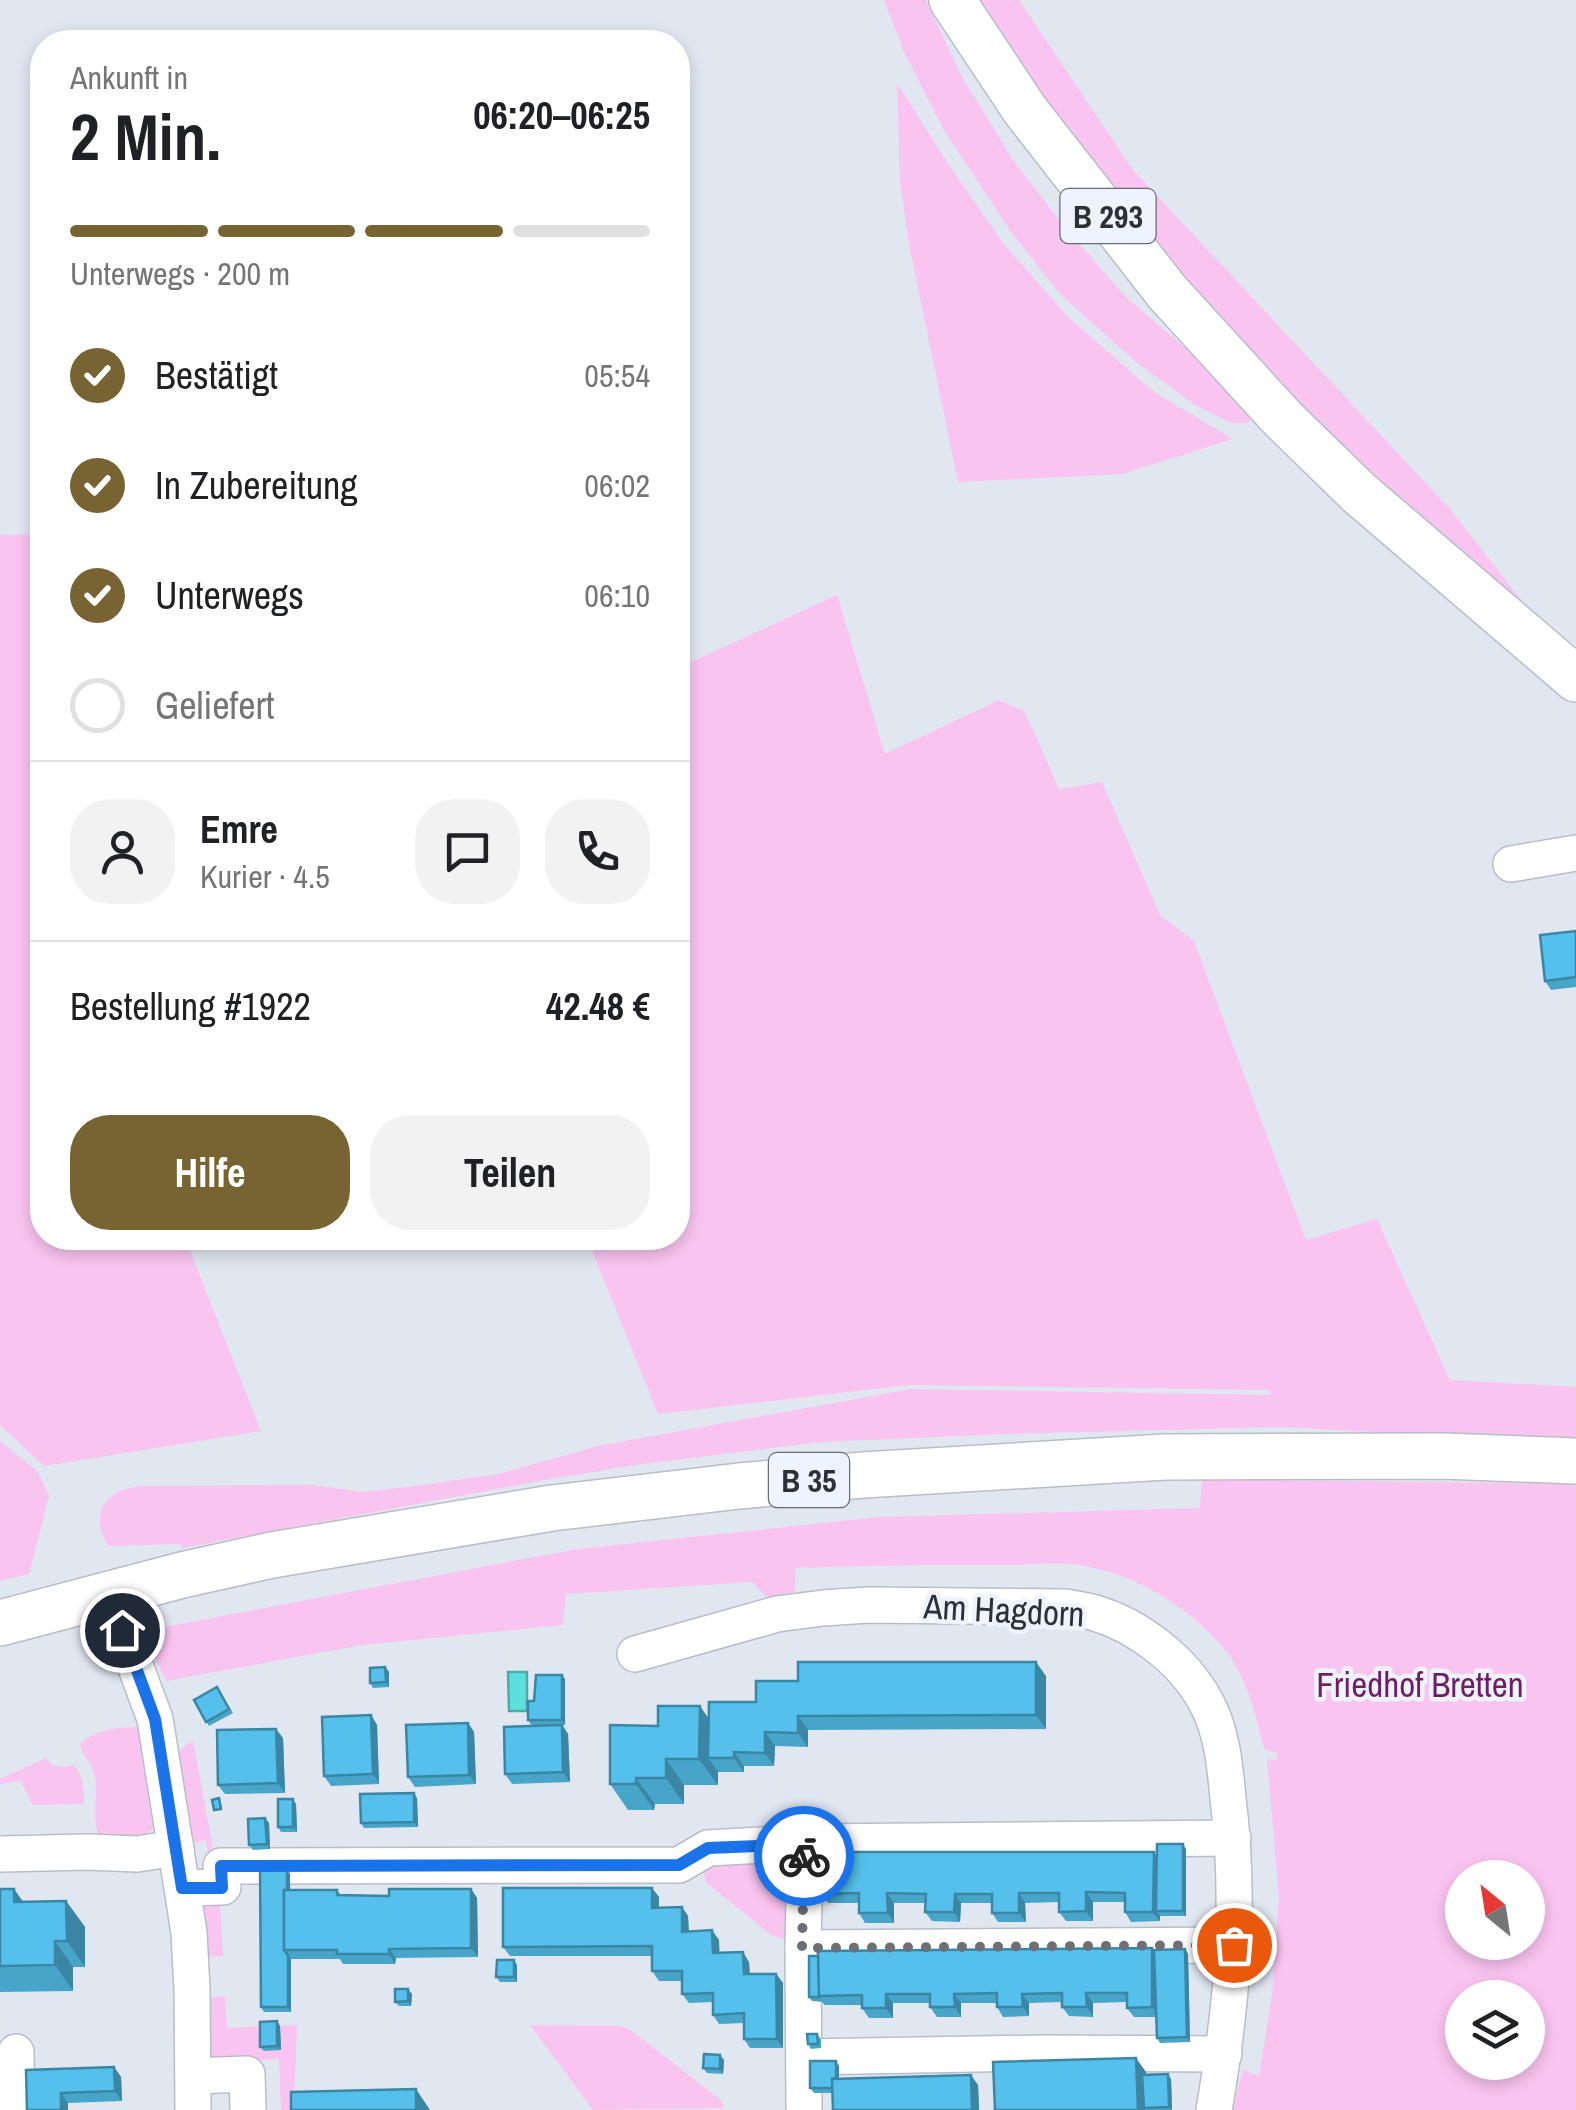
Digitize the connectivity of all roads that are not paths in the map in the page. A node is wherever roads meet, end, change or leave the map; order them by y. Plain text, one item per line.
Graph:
1 (952, 0) edge
2 (1576, 679) edge
3 (1576, 853) edge
4 (1511, 864) dead end
5 (1576, 1460) edge
6 (16, 1618) edge
7 (122, 1630) dead end
8 (635, 1654) dead end
9 (1233, 1838) junction
10 (805, 1844) junction
11 (176, 1848) junction
12 (0, 1854) edge
13 (182, 1888) junction
14 (1234, 1945) junction
15 (802, 1948) junction
16 (16, 2052) dead end
17 (1224, 2054) junction
18 (804, 2057) junction
19 (193, 2093) edge
20 (17, 2110) edge
21 (248, 2110) edge
22 (804, 2110) edge
23 (1214, 2110) edge

1 - 2 main road, B 293
3 - 4 street
5 - 6 main road, B 35
7 - 11 street
8 - 9 street, Am Hagdorn
9 - 10 street
9 - 14 street, Am Hagdorn
10 - 13 street
10 - 15 street
11 - 12 street
11 - 13 street
13 - 19 street
14 - 15 street
14 - 17 street, Am Hagdorn
15 - 18 street
16 - 20 street
17 - 18 street
17 - 23 street, Am Hagdorn
18 - 22 street
19 - 21 street

